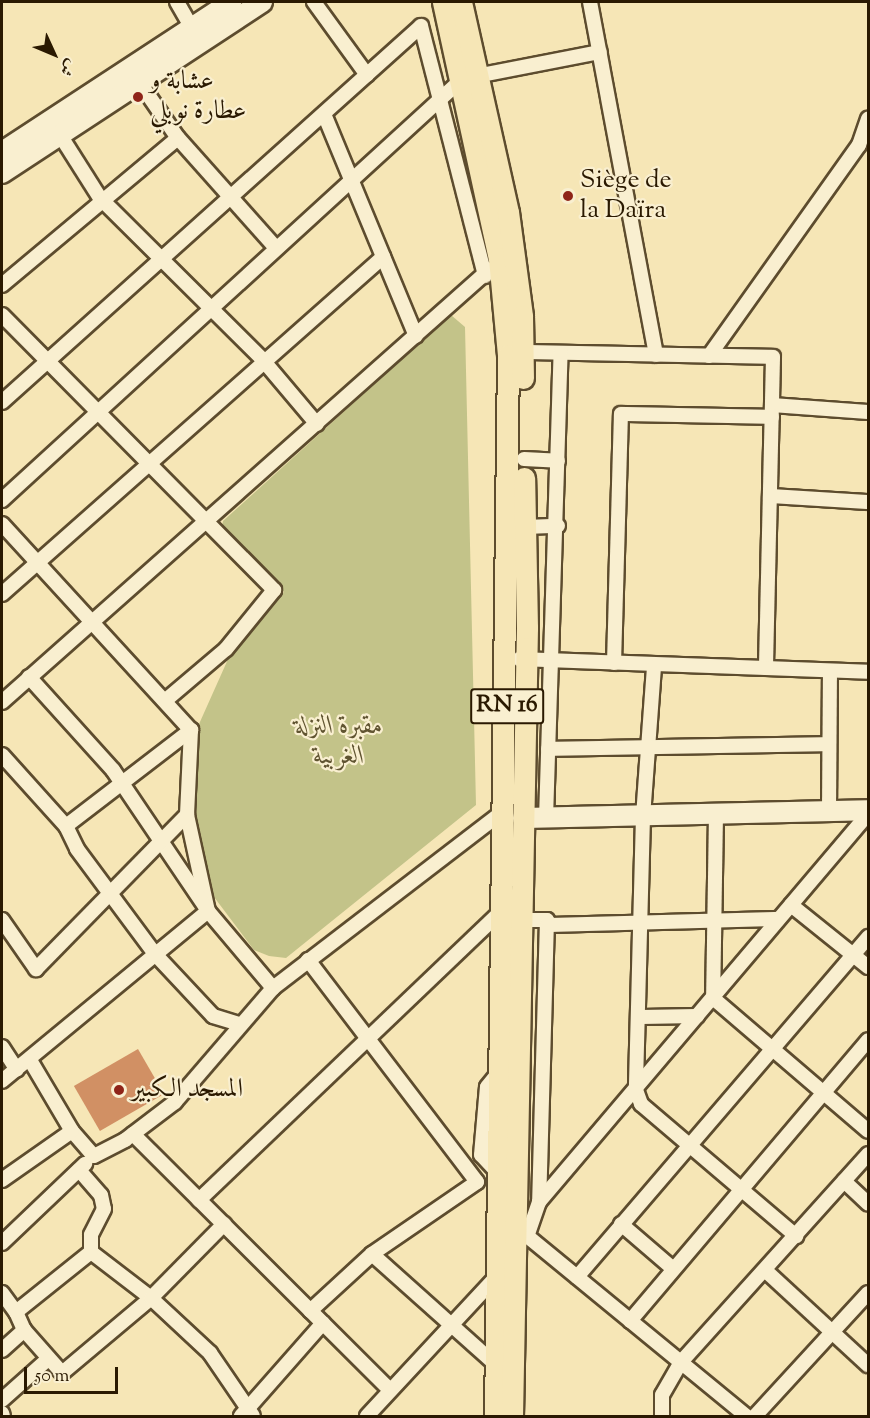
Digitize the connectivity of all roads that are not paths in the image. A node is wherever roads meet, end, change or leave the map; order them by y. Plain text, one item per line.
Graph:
1 (177, 2) edge
2 (231, 2) edge
3 (314, 2) edge
4 (443, 2) edge
5 (461, 2) edge
6 (590, 2) edge
7 (255, 3) edge
8 (196, 35) junction
9 (600, 52) junction
10 (366, 75) junction
11 (468, 78) junction
12 (140, 83) junction
13 (440, 97) junction
14 (324, 114) junction
15 (868, 119) edge
16 (60, 135) junction
17 (178, 138) junction
18 (2, 152) edge
19 (2, 173) edge
20 (350, 178) junction
21 (100, 198) junction
22 (229, 198) junction
23 (490, 215) junction
24 (276, 248) junction
25 (383, 256) junction
26 (162, 258) junction
27 (499, 258) junction
28 (485, 276) junction
29 (2, 285) edge
30 (209, 307) junction
31 (2, 315) edge
32 (416, 336) junction
33 (522, 352) junction
34 (561, 353) junction
35 (656, 355) junction
36 (709, 356) junction
37 (262, 359) junction
38 (47, 362) junction
39 (2, 402) edge
40 (772, 411) junction
41 (868, 412) edge
42 (97, 413) junction
43 (317, 424) junction
44 (524, 459) junction
45 (558, 461) junction
46 (149, 463) junction
47 (770, 496) junction
48 (2, 500) edge
49 (868, 502) edge
50 (208, 522) junction
51 (2, 524) edge
52 (558, 526) junction
53 (525, 527) junction
54 (38, 563) junction
55 (2, 594) edge
56 (93, 620) junction
57 (517, 659) junction
58 (552, 661) junction
59 (614, 663) junction
60 (654, 667) junction
61 (766, 668) junction
62 (830, 671) junction
63 (868, 672) edge
64 (29, 677) junction
65 (167, 699) junction
66 (2, 702) edge
67 (191, 730) junction
68 (829, 744) junction
69 (648, 746) junction
70 (549, 749) junction
71 (2, 754) edge
72 (120, 782) junction
73 (829, 811) junction
74 (868, 812) edge
75 (514, 814) junction
76 (716, 814) junction
77 (187, 815) junction
78 (643, 816) junction
79 (546, 818) junction
80 (66, 826) junction
81 (158, 843) junction
82 (112, 897) junction
83 (791, 904) junction
84 (208, 911) junction
85 (512, 915) junction
86 (777, 919) junction
87 (2, 920) edge
88 (711, 920) junction
89 (641, 921) junction
90 (547, 925) junction
91 (868, 937) edge
92 (155, 954) junction
93 (853, 955) junction
94 (308, 960) junction
95 (868, 968) edge
96 (273, 988) junction
97 (713, 998) junction
98 (697, 1016) junction
99 (641, 1017) junction
100 (239, 1024) junction
101 (366, 1040) junction
102 (868, 1040) edge
103 (2, 1047) edge
104 (770, 1049) junction
105 (30, 1060) junction
106 (17, 1070) junction
107 (2, 1081) edge
108 (636, 1090) junction
109 (822, 1093) junction
110 (72, 1131) junction
111 (868, 1131) edge
112 (133, 1134) junction
113 (689, 1143) junction
114 (868, 1154) edge
115 (94, 1156) junction
116 (79, 1170) junction
117 (495, 1172) junction
118 (2, 1180) edge
119 (844, 1181) junction
120 (477, 1182) junction
121 (742, 1187) junction
122 (199, 1200) junction
123 (539, 1202) junction
124 (868, 1203) edge
125 (224, 1224) junction
126 (621, 1224) junction
127 (521, 1231) junction
128 (796, 1236) junction
129 (2, 1243) edge
130 (91, 1252) junction
131 (372, 1254) junction
132 (671, 1267) junction
133 (766, 1271) junction
134 (498, 1275) junction
135 (577, 1277) junction
136 (2, 1293) edge
137 (868, 1293) edge
138 (151, 1298) junction
139 (310, 1311) junction
140 (16, 1312) junction
141 (630, 1321) junction
142 (323, 1323) junction
143 (449, 1328) junction
144 (24, 1330) junction
145 (832, 1332) junction
146 (2, 1350) edge
147 (48, 1359) junction
148 (681, 1362) junction
149 (496, 1365) junction
150 (868, 1365) edge
151 (389, 1389) junction
152 (2, 1400) edge
153 (247, 1414) edge
154 (367, 1416) edge
155 (495, 1416) edge
156 (512, 1416) edge
157 (662, 1416) edge
158 (746, 1416) edge
159 (755, 1416) edge

1 - 8 street
2 - 8 street
3 - 10 street
4 - 11 main road, RN 16
5 - 11 main road, RN 16
6 - 9 street
7 - 8 street
8 - 12 street
8 - 18 street
9 - 11 street
9 - 35 street
10 - 13 street
10 - 14 street
11 - 13 street
11 - 23 main road, RN 16
12 - 16 street
12 - 17 street
13 - 20 street
13 - 23 street
14 - 20 street
14 - 22 street
15 - 36 street
16 - 19 street
16 - 21 street
17 - 21 street
17 - 22 street
20 - 24 street
20 - 25 street
21 - 26 street
21 - 29 street
22 - 24 street
22 - 26 street
23 - 27 main road, RN 16
23 - 28 street
23 - 33 main road, RN 16
24 - 30 street
25 - 32 street
25 - 37 street
26 - 30 street
26 - 38 street
27 - 28 street
27 - 57 main road, RN 16
28 - 32 street
30 - 37 street
30 - 42 street
31 - 38 street
32 - 43 street
33 - 34 street
33 - 44 main road, RN 16
34 - 35 street
34 - 45 street
35 - 36 street
36 - 40 street
37 - 43 street
37 - 46 street
38 - 39 street
38 - 42 street
40 - 41 street
40 - 47 street
40 - 59 street
42 - 46 street
42 - 48 street
43 - 50 street
44 - 45 street
44 - 53 main road, RN 16
45 - 52 street
46 - 50 street
46 - 54 street
47 - 49 street
47 - 61 street
50 - 56 street
50 - 65 street
51 - 54 street
52 - 53 street
52 - 58 street
53 - 57 main road, RN 16
54 - 55 street
54 - 56 street
56 - 64 street
56 - 65 street
57 - 58 street
57 - 75 main road, RN 16
58 - 59 street
58 - 70 street
59 - 60 street
60 - 61 street
60 - 69 street
61 - 62 street
62 - 63 street
62 - 68 street
64 - 66 street
64 - 72 street
65 - 67 street
67 - 72 street
67 - 77 street
68 - 69 street
68 - 73 street
69 - 70 street
69 - 78 street
70 - 79 street
71 - 80 street
72 - 80 street
72 - 81 street
73 - 74 street
73 - 76 street
74 - 83 street
75 - 79 street
75 - 85 main road, RN 16
75 - 94 street
76 - 78 street
76 - 88 street
77 - 81 street
77 - 84 street
78 - 79 street
78 - 89 street
80 - 82 street
81 - 82 street
81 - 84 street
82 - 87 street
82 - 92 street
83 - 86 street
83 - 93 street
84 - 92 street
84 - 96 street
85 - 90 street
85 - 101 street
85 - 117 main road, RN 16
85 - 127 main road, RN 16
86 - 88 street
86 - 97 street
88 - 89 street
88 - 97 street
89 - 90 street
89 - 99 street
90 - 123 street
91 - 93 street
92 - 100 street
92 - 105 street
93 - 95 street
93 - 104 street
94 - 96 street
94 - 101 street
96 - 100 street
97 - 98 street
97 - 104 street
98 - 99 street
98 - 108 street
99 - 108 street
100 - 112 street
101 - 120 street
101 - 122 street
102 - 109 street
103 - 106 street
104 - 109 street
104 - 113 street
105 - 106 street
105 - 110 street
106 - 107 street
108 - 113 street
108 - 123 street
109 - 111 street
109 - 121 street
110 - 115 street
110 - 118 street
112 - 115 street
112 - 122 street
113 - 121 street
113 - 126 street
114 - 119 street
115 - 116 street
116 - 129 street
116 - 130 street
117 - 120 street
117 - 134 main road, RN 16
119 - 124 street
119 - 128 street
120 - 131 street
121 - 128 street
121 - 132 street
122 - 125 street
123 - 127 street
125 - 138 street
125 - 139 street
126 - 132 street
126 - 135 street
127 - 135 street
127 - 156 main road, RN 16
128 - 133 street
130 - 138 street
130 - 140 street
131 - 139 street
131 - 143 street
132 - 141 street
133 - 145 street
133 - 148 street
134 - 143 street
134 - 149 main road, RN 16
135 - 141 street
136 - 140 street
137 - 145 street
138 - 147 street
138 - 153 street
139 - 142 street
140 - 144 street
141 - 148 street
142 - 151 street
142 - 153 street
143 - 149 street
143 - 151 street
144 - 146 street
144 - 147 street
145 - 150 street
145 - 159 street
147 - 152 street
148 - 157 street
148 - 158 street
149 - 155 main road, RN 16
151 - 154 street

